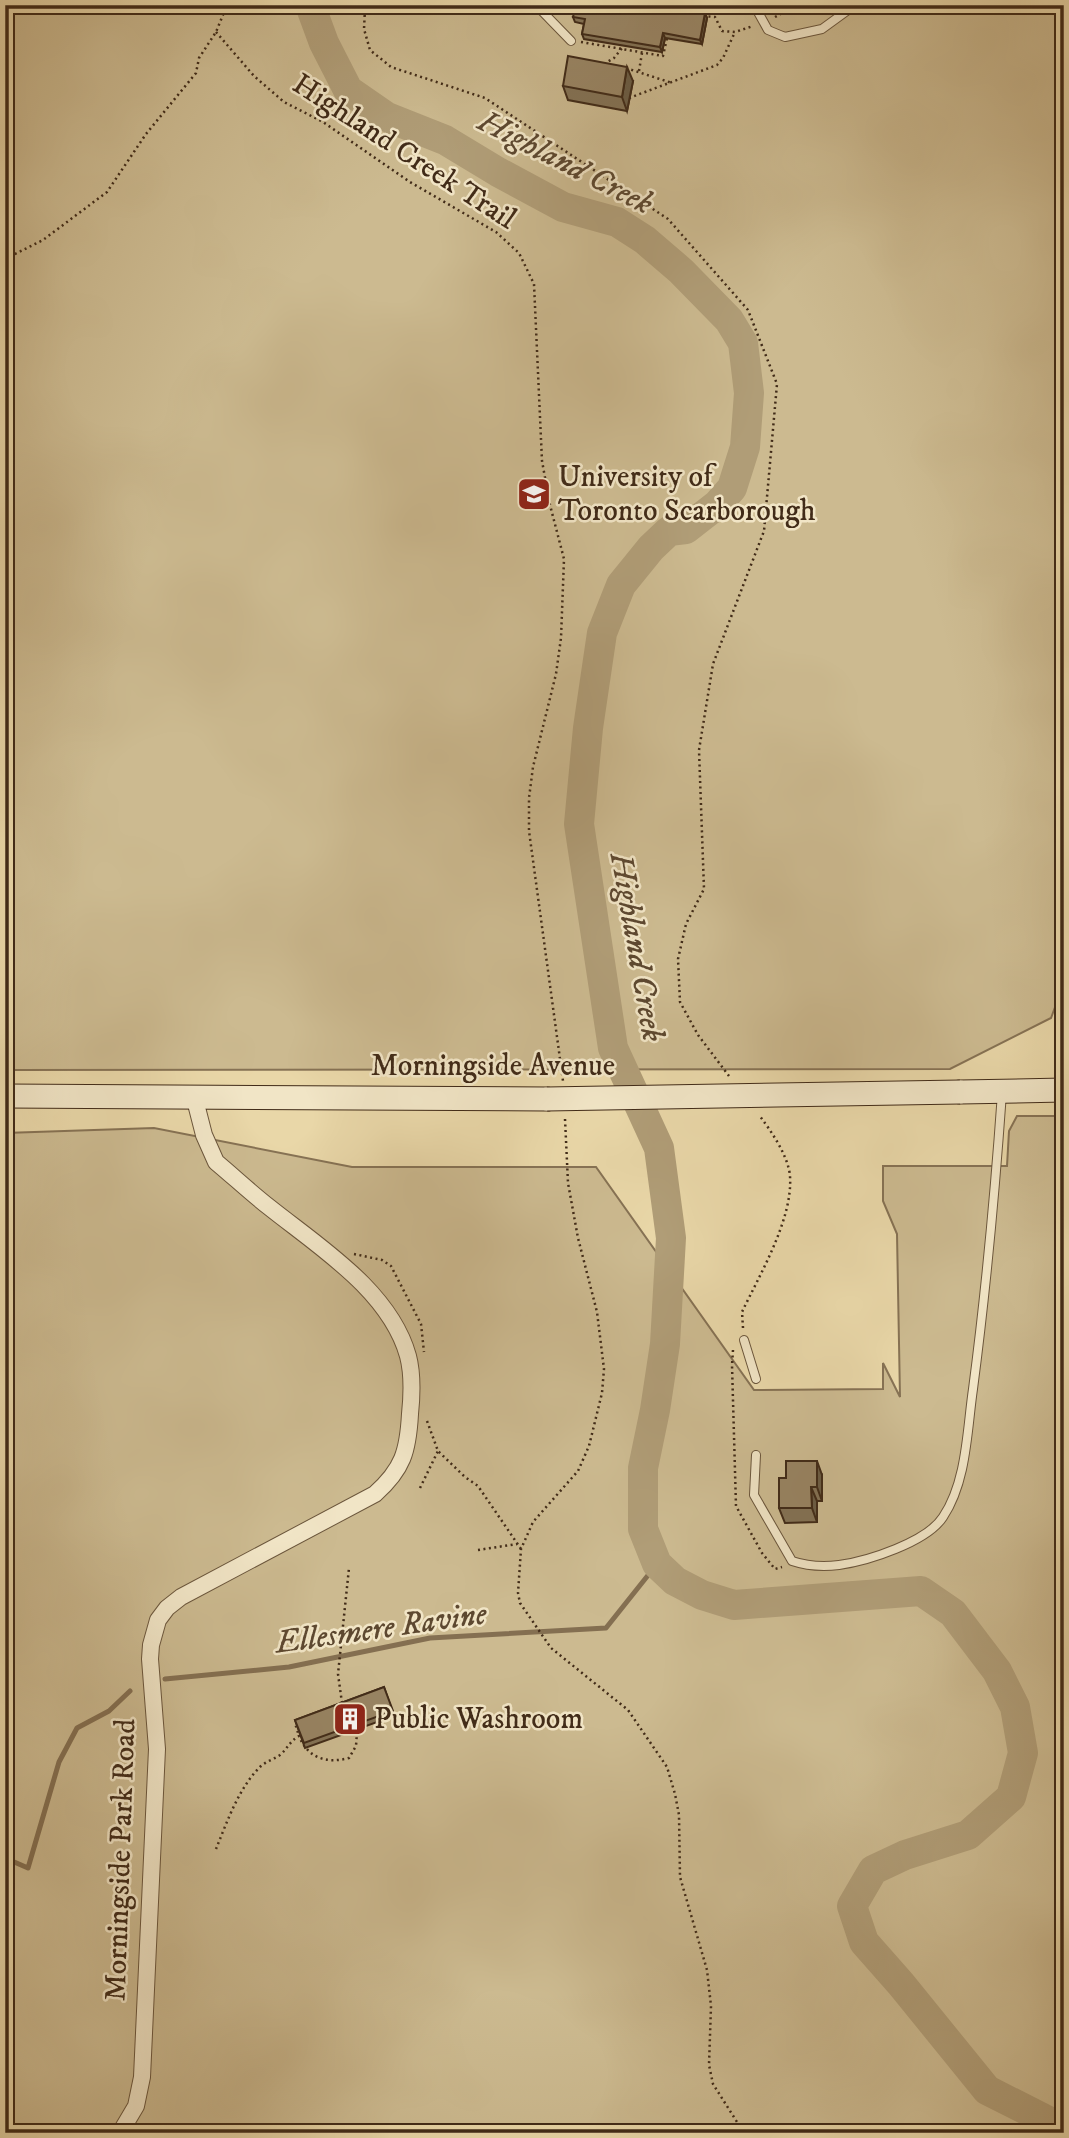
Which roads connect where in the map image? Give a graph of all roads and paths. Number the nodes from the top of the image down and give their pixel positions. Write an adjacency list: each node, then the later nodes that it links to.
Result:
1 (227, 5): 7 (path)
2 (368, 5): 22 (path)
3 (536, 5): 11 (lane)
4 (759, 5): 5 (lane)
5 (855, 5)
6 (701, 17): 8 (path)
7 (216, 32): 21 (path); 25 (path, Highland Creek Trail)
8 (729, 32)
9 (735, 32): 19 (path)
10 (667, 38): 13 (path)
11 (572, 41): 12 (path)
12 (622, 47): 13 (path); 14 (path)
13 (642, 52): 17 (path)
14 (601, 65): 15 (path); 18 (path)
15 (611, 66)
16 (621, 68): 17 (path)
17 (639, 71): 19 (path)
18 (601, 72)
19 (672, 83): 20 (path)
20 (629, 98)
21 (5, 259)
22 (729, 1076)
23 (1064, 1090): 24 (main road, Morningside Avenue)
24 (1002, 1092): 25 (main road, Morningside Avenue, bridge); 33 (lane)
25 (555, 1095): 27 (main road, Morningside Avenue)
26 (5, 1096): 27 (main road, Morningside Avenue)
27 (194, 1096): 43 (street, Morningside Park Road)
28 (752, 1106): 30 (path)
29 (565, 1117): 44 (path)
30 (744, 1340): 31 (lane)
31 (756, 1379)
32 (438, 1451): 34 (path)
33 (756, 1455)
34 (420, 1488)
35 (517, 1544): 36 (path)
36 (478, 1550)
37 (349, 1568): 38 (path)
38 (334, 1707)
39 (306, 1717): 41 (path)
40 (357, 1732): 41 (path)
41 (299, 1736): 42 (path)
42 (216, 1849)
43 (120, 2133)
44 (744, 2133)

